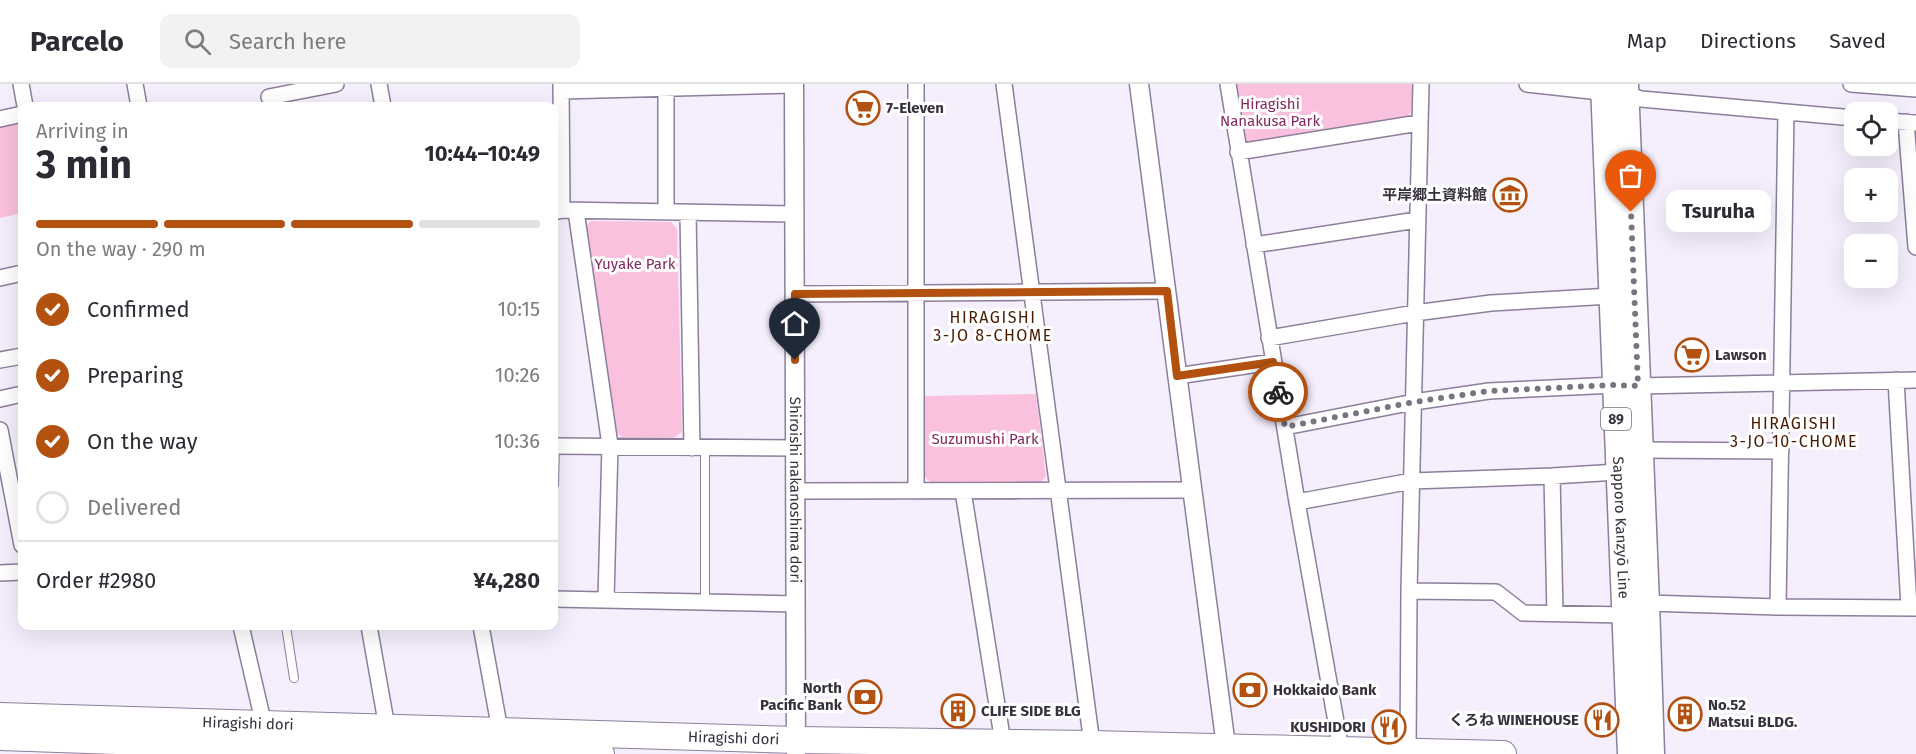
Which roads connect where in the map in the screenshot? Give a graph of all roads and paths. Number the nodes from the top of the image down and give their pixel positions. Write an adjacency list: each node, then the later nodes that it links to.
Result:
1 (21, 84): 19 (street)
2 (135, 84): 20 (street)
3 (336, 84): 18 (street)
4 (379, 84): 21 (street)
5 (915, 84): 40 (street)
6 (1004, 84): 39 (street)
7 (1139, 84): 38 (street)
8 (1228, 84): 28 (street)
9 (1421, 84): 26 (street)
10 (1527, 84): 16 (street)
11 (1851, 84): 13 (street)
12 (794, 85): 15 (street); 32 (street, Shiroishi nakanoshima dori)
13 (1874, 85): 17 (street)
14 (561, 88): 15 (street); 29 (street)
15 (666, 89): 30 (street)
16 (1615, 89): 22 (street); 42 (main road, Sapporo Kanzyō Line / 89); 53 (main road, Sapporo Kanzyō Line / 89)
17 (1916, 89)
18 (268, 96)
19 (24, 102)
20 (138, 102)
21 (382, 102)
22 (1786, 112): 24 (street); 51 (street)
23 (18, 115): 25 (street)
24 (1844, 117)
25 (0, 119)
26 (1419, 123): 28 (street); 33 (street)
27 (1911, 123): 35 (street)
28 (1238, 152): 34 (street)
29 (564, 211): 30 (street); 60 (street)
30 (666, 212): 31 (street)
31 (688, 213): 32 (street); 61 (street)
32 (794, 214): 41 (street, Shiroishi nakanoshima dori)
33 (1417, 220): 34 (street); 43 (street)
34 (1254, 245): 44 (street)
35 (1916, 247)
36 (18, 274): 37 (street)
37 (0, 278)
38 (1167, 291): 39 (street); 48 (street)
39 (1032, 292): 40 (street); 69 (street)
40 (916, 293): 41 (street); 68 (street)
41 (795, 294): 62 (street, Shiroishi nakanoshima dori)
42 (1611, 296): 43 (street); 52 (main road, Sapporo Kanzyō Line / 89)
43 (1415, 313): 44 (street); 56 (street)
44 (1269, 338): 47 (street)
45 (18, 357): 46 (street)
46 (0, 360)
47 (1273, 362): 48 (street); 57 (street)
48 (1177, 376): 70 (street)
49 (1896, 380): 50 (street); 51 (street); 84 (street)
50 (1916, 380)
51 (1782, 384): 53 (street); 64 (street)
52 (1614, 385): 53 (street); 56 (street); 65 (main road, Sapporo Kanzyō Line / 89)
53 (1638, 386): 63 (main road, Sapporo Kanzyō Line / 89)
54 (18, 395): 55 (street)
55 (0, 399)
56 (1414, 402): 57 (street); 67 (street)
57 (1285, 427): 73 (street)
58 (0, 430): 74 (street)
59 (558, 444): 60 (street)
60 (610, 445): 61 (street); 79 (street)
61 (698, 448): 62 (street); 80 (lane)
62 (796, 448): 71 (street, Shiroishi nakanoshima dori)
63 (1641, 450): 64 (street); 81 (main road, Sapporo Kanzyō Line / 89)
64 (1780, 451): 83 (street)
65 (1618, 472): 66 (street); 86 (main road, Sapporo Kanzyō Line / 89)
66 (1552, 476): 67 (street); 85 (street)
67 (1412, 481): 73 (street); 77 (street)
68 (916, 490): 71 (street); 72 (street)
69 (1059, 490): 70 (street); 72 (street); 97 (street)
70 (1191, 490): 104 (street)
71 (796, 491): 82 (street, Shiroishi nakanoshima dori)
72 (963, 491): 100 (street)
73 (1297, 501): 102 (street)
74 (18, 524)
75 (18, 572): 76 (street)
76 (0, 573)
77 (1409, 591): 85 (street); 105 (street)
78 (558, 599): 79 (street)
79 (606, 600): 80 (street)
80 (705, 602): 82 (street)
81 (1647, 603): 83 (street); 110 (main road, Sapporo Kanzyō Line / 89)
82 (796, 604): 99 (street, Shiroishi nakanoshima dori)
83 (1778, 607): 84 (street)
84 (1913, 608)
85 (1555, 614): 86 (street)
86 (1624, 615): 109 (main road, Sapporo Kanzyō Line / 89)
87 (242, 630): 93 (street)
88 (287, 630): 91 (lane)
89 (370, 630): 96 (street)
90 (483, 630): 98 (street)
91 (294, 678)
92 (0, 716): 95 (highway, Hiragishi dori)
93 (263, 735): 95 (highway, Hiragishi dori); 96 (highway, Hiragishi dori); 101 (highway, Hiragishi dori); 103 (highway, Hiragishi dori)
94 (0, 737): 95 (highway, Hiragishi dori)
95 (93, 738): 101 (highway, Hiragishi dori)
96 (388, 738): 98 (highway, Hiragishi dori); 103 (highway, Hiragishi dori)
97 (1092, 744): 100 (highway, Hiragishi dori); 104 (highway, Hiragishi dori)
98 (502, 745): 99 (highway, Hiragishi dori); 106 (highway, Hiragishi dori)
99 (796, 747): 100 (highway, Hiragishi dori)
100 (1004, 748)
101 (216, 749)
102 (1341, 750): 104 (highway, Hiragishi dori); 105 (highway, Hiragishi dori)
103 (344, 751)
104 (1227, 751)
105 (1408, 753): 107 (highway, Hiragishi dori)
106 (601, 754)
107 (1435, 754): 108 (highway, Hiragishi dori)
108 (1503, 754)
109 (1630, 754)
110 (1652, 754)

